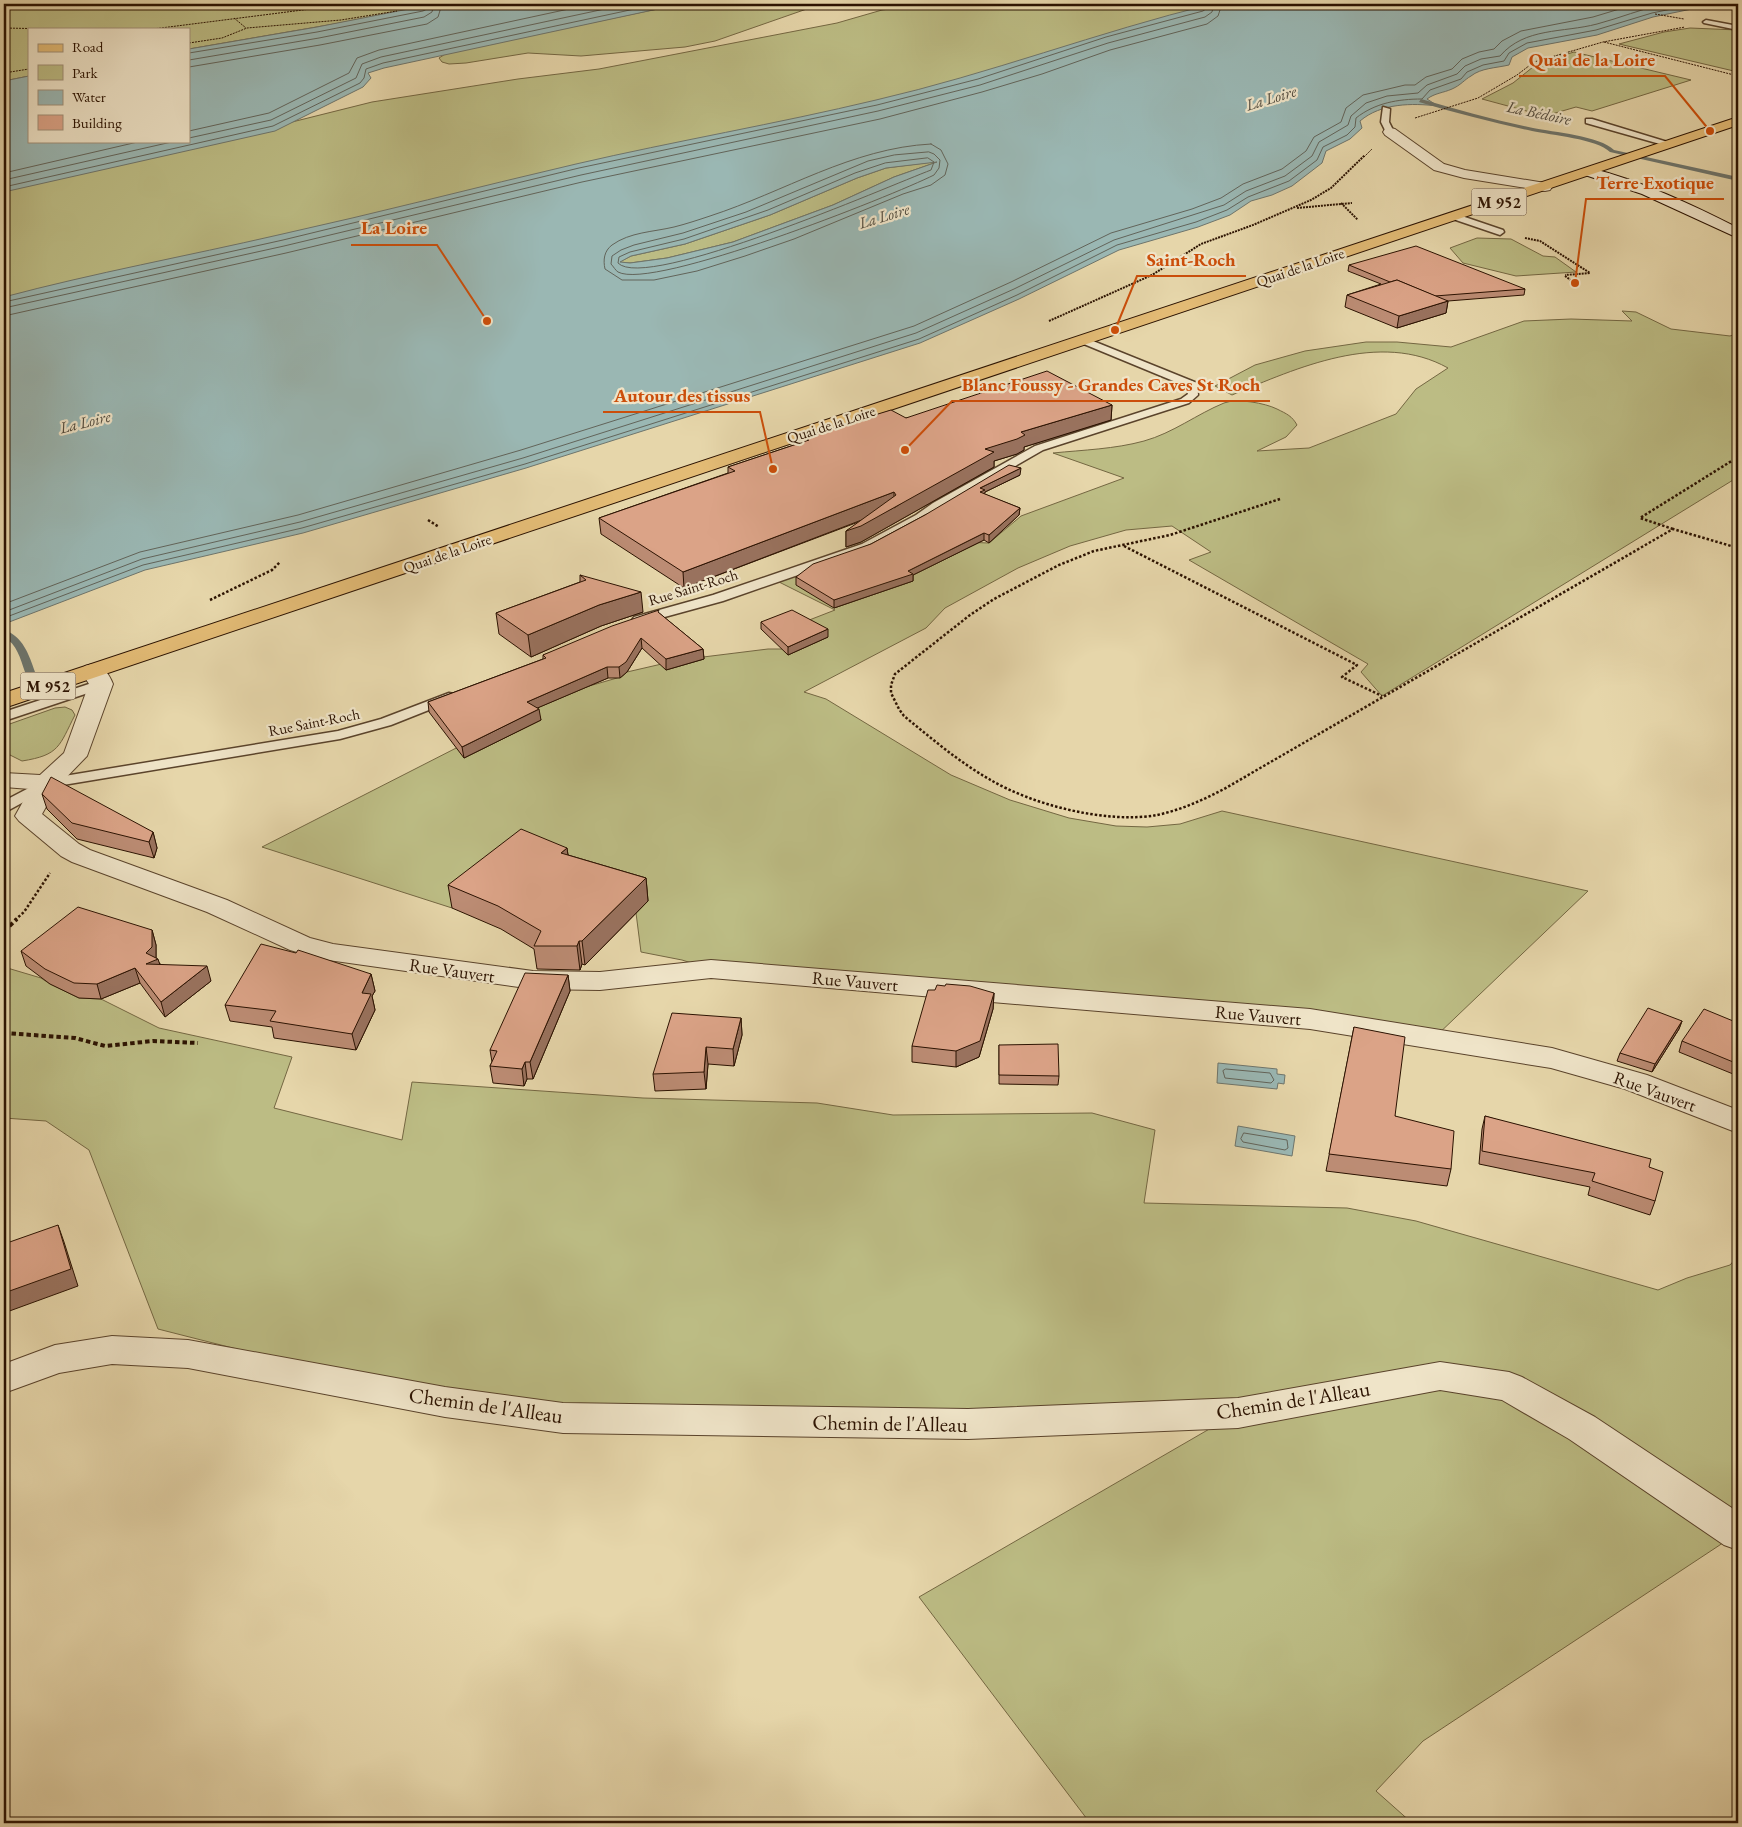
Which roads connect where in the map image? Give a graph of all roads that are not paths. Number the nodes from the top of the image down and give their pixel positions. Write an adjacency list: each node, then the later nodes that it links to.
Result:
1 (1706, 22): 2 (lane)
2 (1738, 28)
3 (1386, 109): 8 (lane)
4 (1589, 121): 7 (lane)
5 (1738, 121): 10 (main road, M 952)
6 (1632, 124): 7 (lane)
7 (1619, 128): 9 (lane)
8 (1390, 132): 11 (street)
9 (1670, 144)
10 (1590, 172): 11 (main road, M 952); 14 (street)
11 (1544, 187): 12 (main road, Quai de la Loire / M 952)
12 (1453, 216): 13 (lane); 15 (main road, Quai de la Loire / M 952)
13 (1500, 232)
14 (1738, 234)
15 (1083, 340): 16 (lane, Rue Saint-Roch); 17 (main road, Quai de la Loire / M 952)
16 (624, 625)
17 (97, 678): 19 (main road, Quai de la Loire / M 952); 20 (lane); 22 (street)
18 (457, 694): 22 (lane, Rue Saint-Roch)
19 (4, 701)
20 (4, 717)
21 (4, 780): 22 (street)
22 (46, 783): 23 (lane, Rue Saint-Roch); 24 (street, Rue Vauvert)
23 (4, 807)
24 (1738, 1122)
25 (4, 1379): 26 (street, Chemin de l'Alleau)
26 (1738, 1533)

